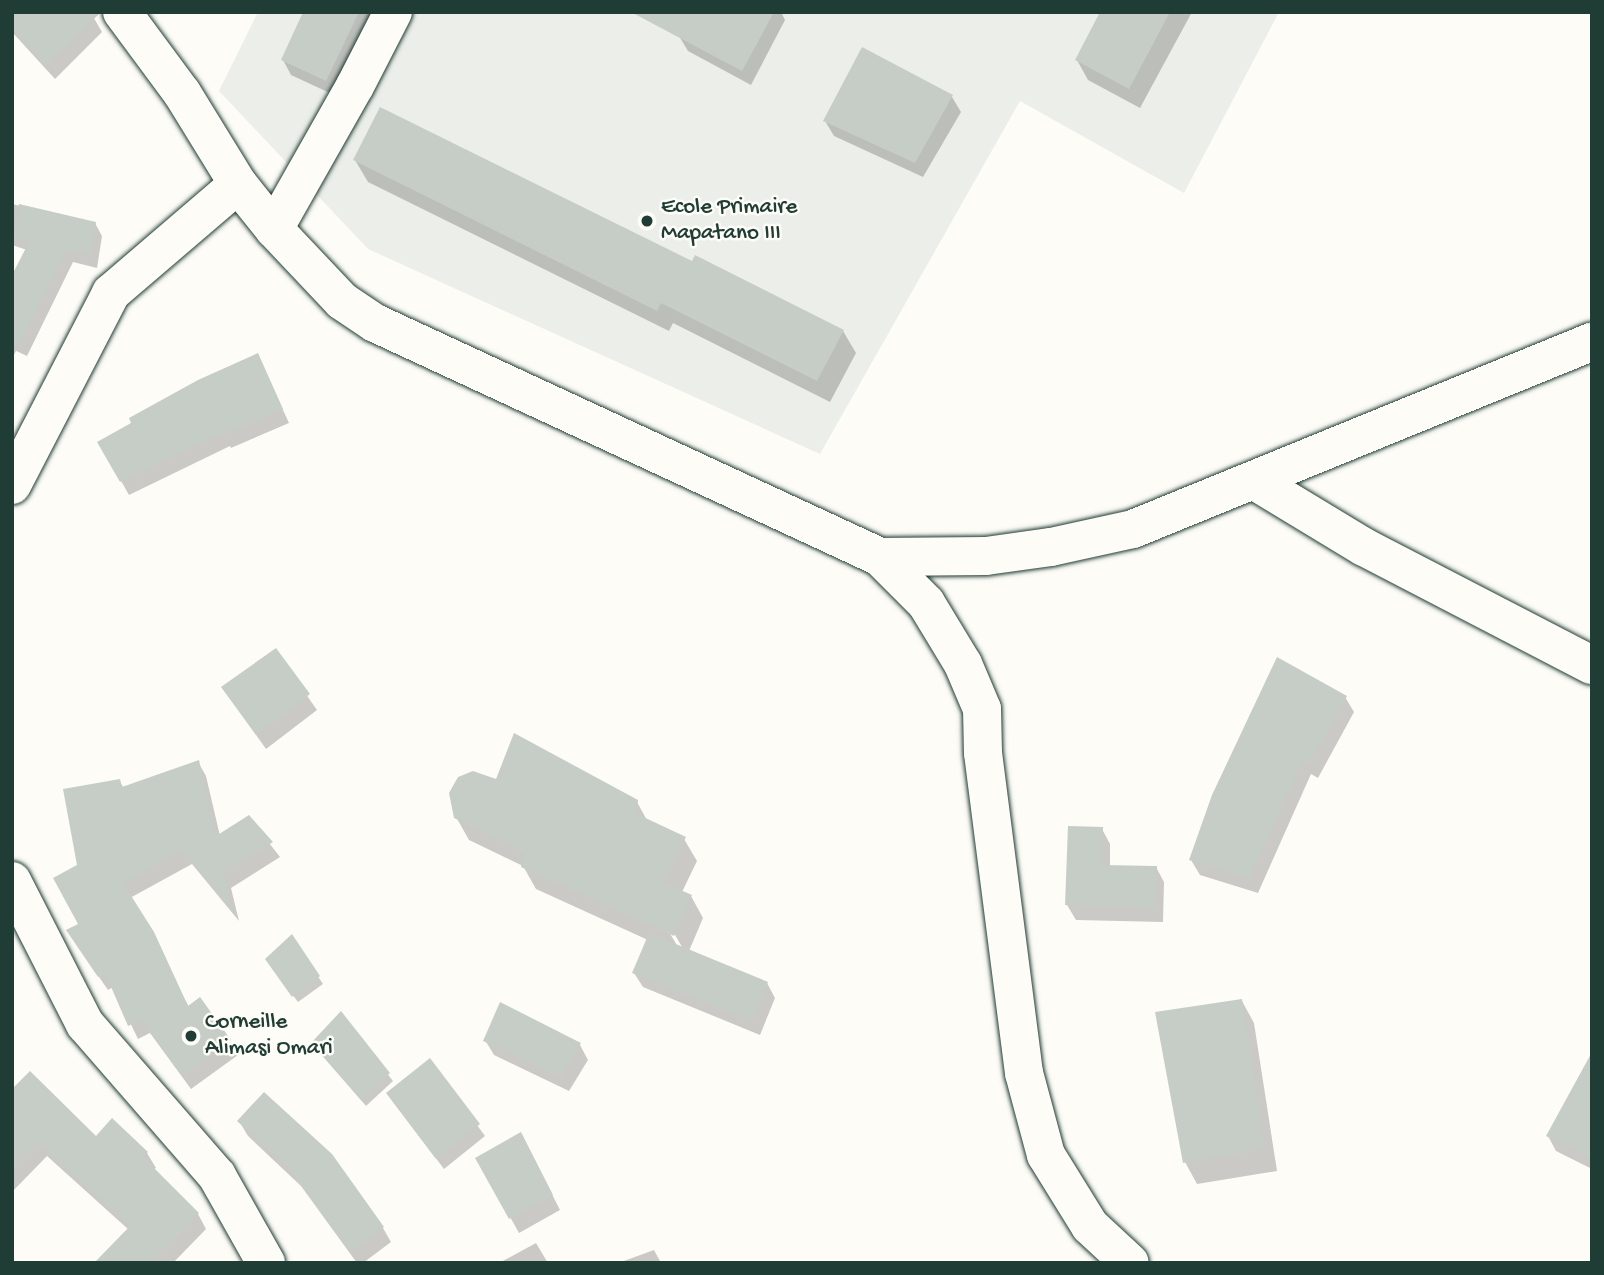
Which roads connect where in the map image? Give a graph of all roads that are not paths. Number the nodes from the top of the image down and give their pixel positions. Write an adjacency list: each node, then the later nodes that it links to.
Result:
1 (122, 12): 3 (street)
2 (393, 12): 4 (street)
3 (238, 184): 4 (street); 7 (street)
4 (274, 229): 8 (street)
5 (1592, 342): 6 (street)
6 (1255, 481): 8 (street); 9 (street)
7 (12, 485)
8 (880, 557): 12 (street)
9 (1592, 665)
10 (12, 881): 11 (street)
11 (266, 1263)
12 (1130, 1263)

